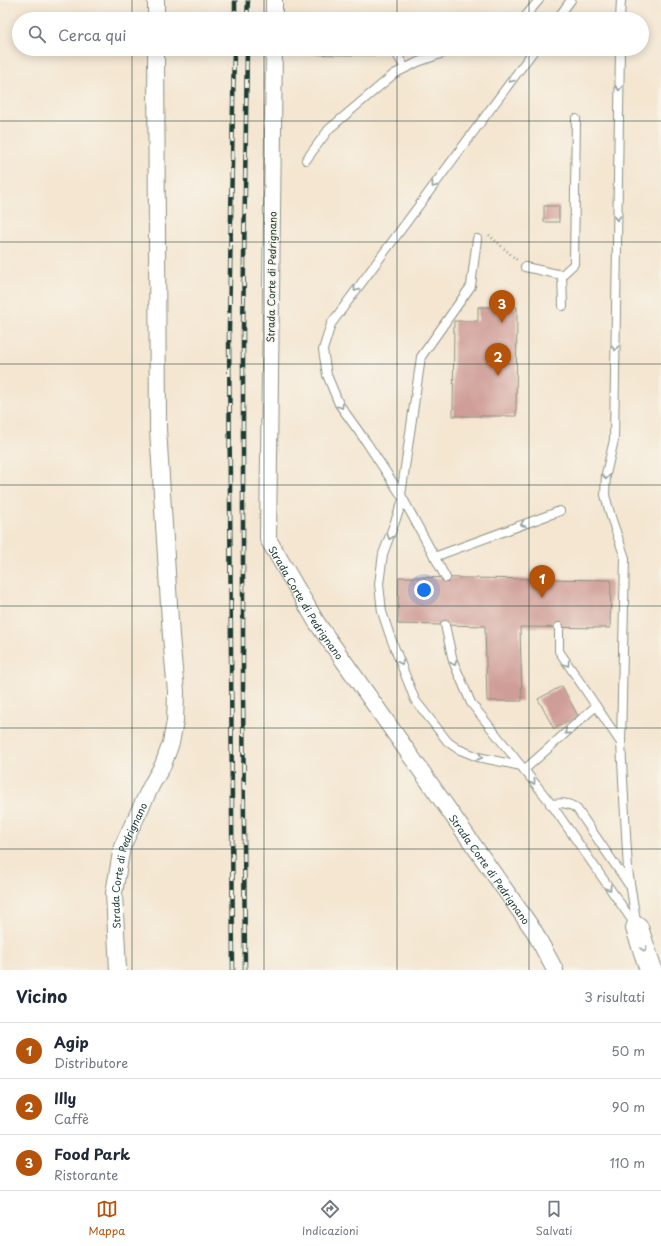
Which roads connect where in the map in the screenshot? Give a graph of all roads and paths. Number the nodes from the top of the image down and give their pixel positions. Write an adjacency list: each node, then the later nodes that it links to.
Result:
1 (156, 0): 6 (street)
2 (274, 0): 7 (street)
3 (539, 0): 8 (lane)
4 (571, 0): 9 (lane)
5 (622, 0): 10 (lane)
6 (156, 12)
7 (274, 12)
8 (529, 12)
9 (562, 12)
10 (621, 12)
11 (156, 56): 37 (street, Strada Corte di Pedrignano)
12 (274, 56): 38 (street, Strada Corte di Pedrignano)
13 (398, 56): 17 (lane)
14 (435, 56): 17 (lane)
15 (529, 56): 25 (lane, one-way to 25)
16 (620, 56): 32 (lane, one-way to 32)
17 (405, 68): 19 (lane)
18 (576, 119): 23 (lane)
19 (306, 160)
20 (484, 231): 22 (path)
21 (477, 239): 25 (lane)
22 (525, 266): 23 (lane)
23 (562, 276): 24 (lane)
24 (563, 306)
25 (402, 498): 27 (lane); 33 (lane, one-way to 33)
26 (560, 511): 27 (lane, one-way to 27)
27 (434, 557): 28 (lane)
28 (446, 578)
29 (445, 625): 33 (lane, one-way to 33)
30 (559, 627): 31 (lane, one-way to 31)
31 (596, 706): 32 (lane); 33 (lane, one-way to 33)
32 (621, 743): 35 (lane)
33 (522, 768): 34 (lane, one-way to 34)
34 (550, 804): 35 (lane); 36 (lane, one-way to 36)
35 (631, 887): 36 (lane)
36 (637, 928): 39 (highway, one-way to 39)
37 (118, 970)
38 (555, 970)
39 (651, 970)

